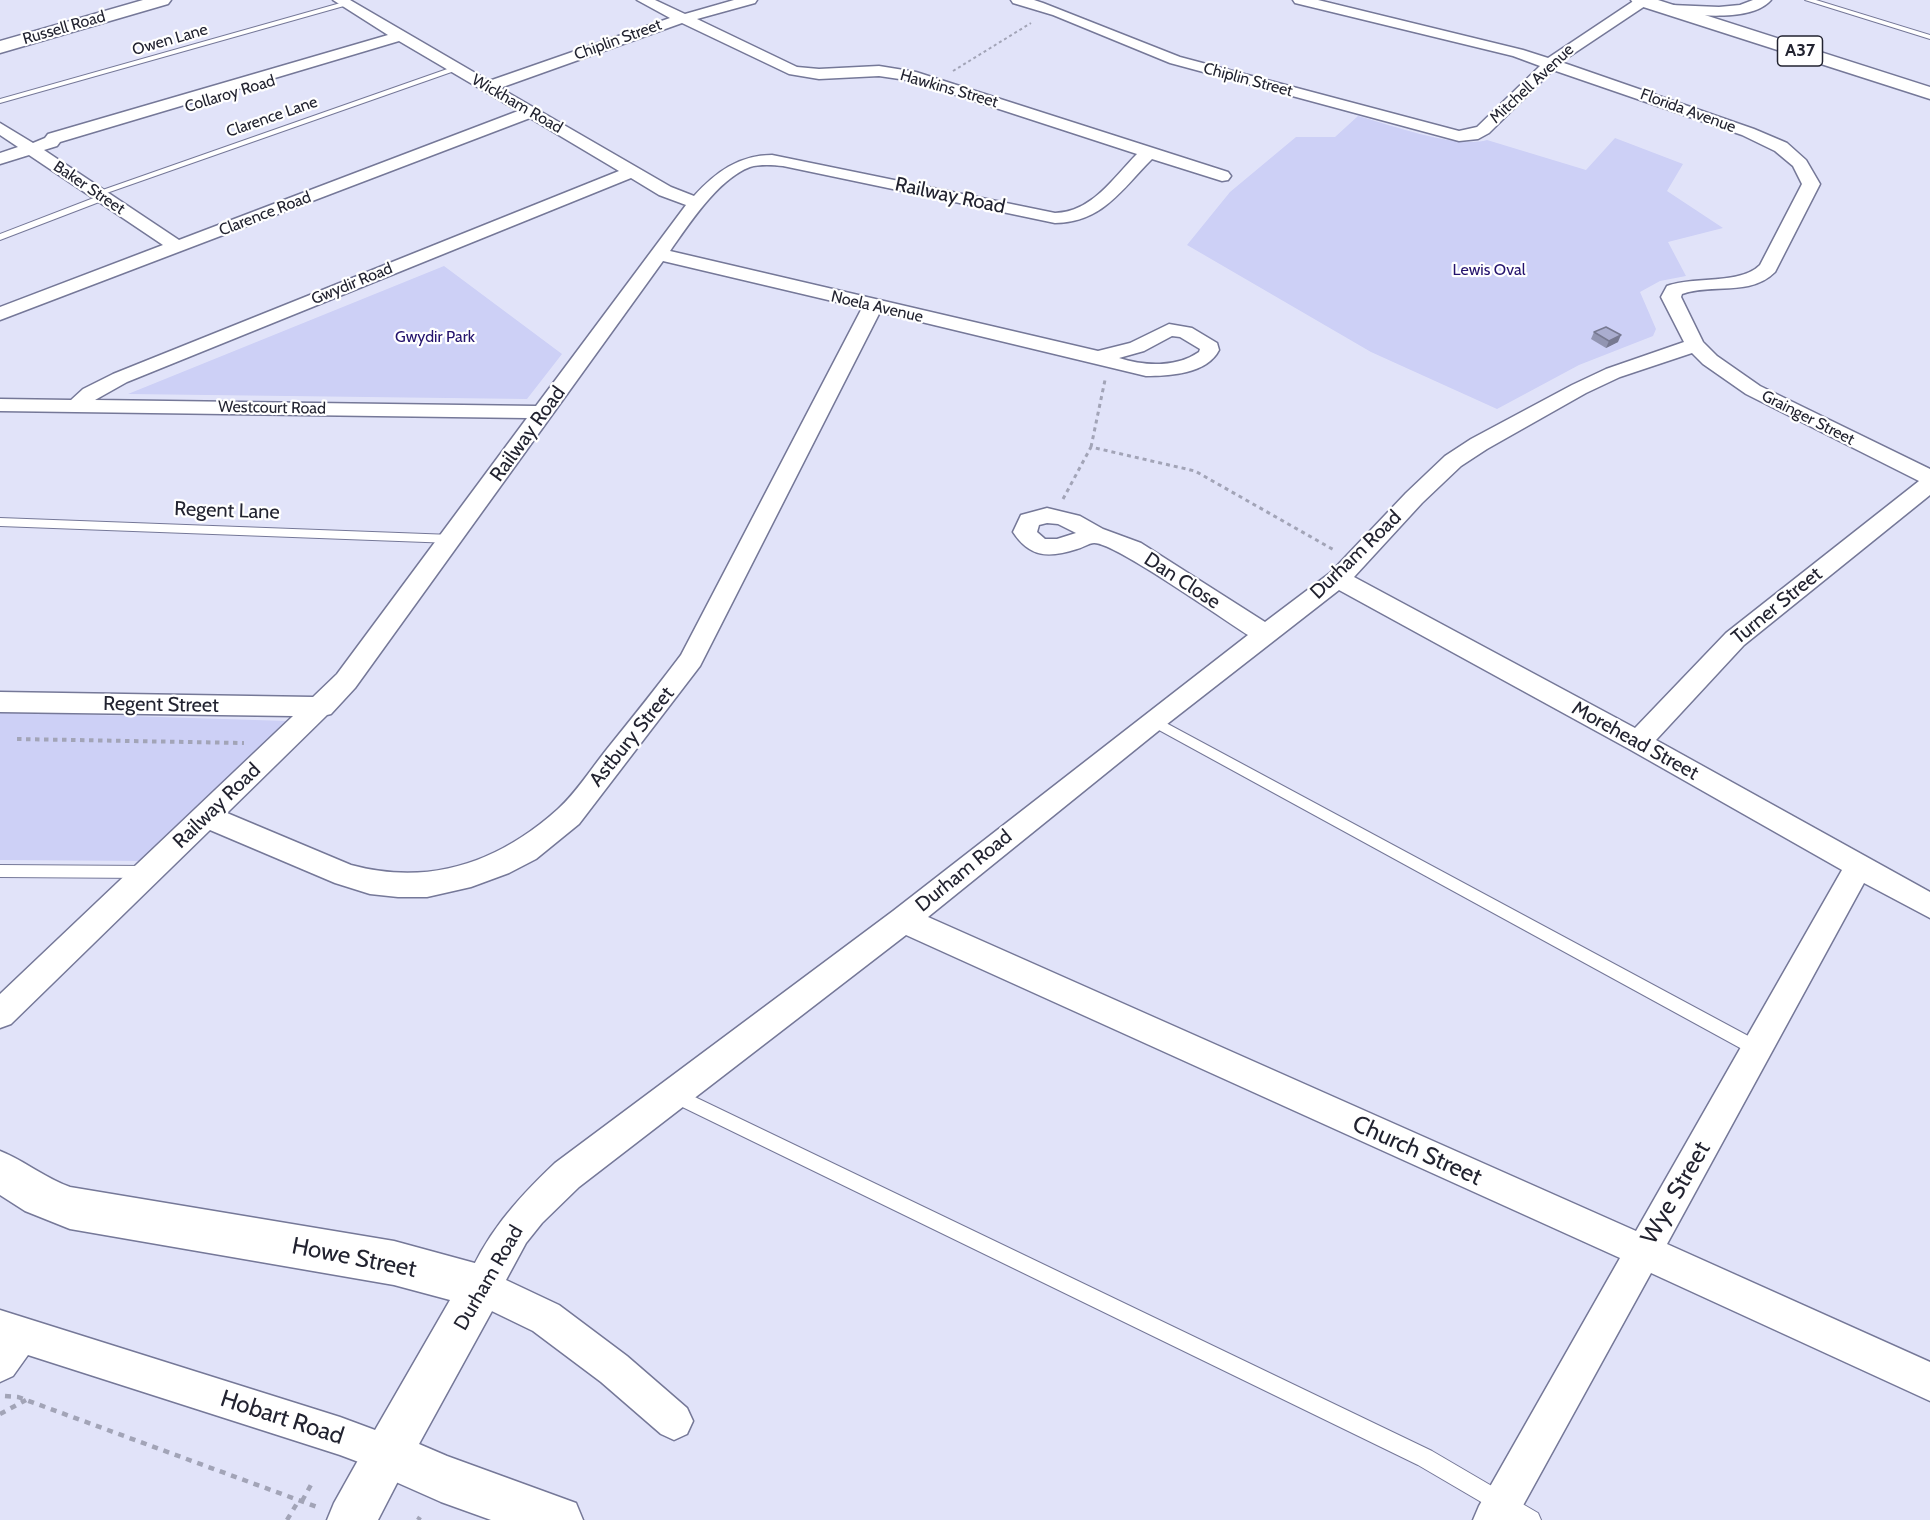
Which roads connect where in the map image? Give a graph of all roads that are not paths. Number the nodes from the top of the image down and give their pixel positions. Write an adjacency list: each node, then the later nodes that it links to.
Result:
1 (162, 0): 15 (main road, Russell Road)
2 (644, 0): 11 (street, Hawkins Street)
3 (750, 0): 11 (street, Chiplin Street)
4 (1018, 0): 23 (street, Chiplin Street)
5 (1300, 0): 16 (street, Florida Avenue)
6 (1641, 0): 10 (main road, A37); 16 (street, Mitchell Avenue)
7 (1809, 0): 13 (lane)
8 (343, 2): 14 (street, Wickham Road); 20 (lane, Owen Lane)
9 (1758, 3): 10 (street); 12 (street)
10 (1671, 9): 12 (main road, A37)
11 (682, 18): 18 (street, Chiplin Street); 25 (street, Hawkins Street)
12 (1726, 27): 19 (main road, A37)
13 (1930, 37)
14 (404, 38): 17 (street, Wickham Road); 24 (street, Collaroy Road)
15 (0, 47)
16 (1551, 63): 23 (street, Mitchell Avenue); 36 (street, Florida Avenue)
17 (456, 69): 18 (street, Wickham Road); 29 (lane, Clarence Lane)
18 (488, 87): 21 (street, Wickham Road)
19 (1930, 93)
20 (0, 101)
21 (531, 112): 27 (street, Wickham Road); 32 (street, Clarence Road)
22 (0, 128): 24 (street, Baker Street)
23 (1483, 130)
24 (30, 149): 26 (street, Collaroy Road); 29 (street, Baker Street)
25 (1150, 151): 28 (street, Hawkins Street); 30 (street, Railway Road)
26 (0, 159)
27 (632, 172): 30 (street, Wickham Road); 39 (street, Gwydir Road)
28 (1222, 176)
29 (101, 195): 31 (lane, Clarence Lane); 32 (street, Baker Street)
30 (697, 203): 33 (street, Railway Road)
31 (0, 237)
32 (178, 247): 35 (street, Clarence Road)
33 (658, 254): 34 (street, Noela Avenue); 40 (street, Railway Road)
34 (873, 306): 37 (street, Noela Avenue); 52 (street, Astbury Street)
35 (0, 314)
36 (1695, 345): 41 (street, Grainger Street); 46 (street, Durham Road)
37 (1102, 365): 37 (street, Noela Avenue)
38 (0, 405): 39 (street, Westcourt Road)
39 (76, 406): 40 (street, Westcourt Road)
40 (544, 412): 45 (street, Railway Road)
41 (1930, 478)
42 (1930, 484): 51 (street, Turner Street)
43 (0, 522): 45 (lane, Regent Lane)
44 (1095, 534): 47 (street, Dan Close)
45 (452, 539): 49 (street, Railway Road)
46 (1338, 579): 47 (street, Durham Road); 51 (street, Morehead Street)
47 (1266, 635): 50 (street, Durham Road)
48 (0, 702): 49 (street, Regent Street)
49 (322, 707): 52 (street, Railway Road)
50 (1152, 721): 57 (street, Durham Road); 59 (lane)
51 (1638, 742): 53 (street, Morehead Street)
52 (206, 816): 55 (street, Railway Road)
53 (1859, 866): 56 (street, Morehead Street); 59 (street, Wye Street)
54 (0, 871): 55 (lane)
55 (149, 872): 58 (street, Railway Road)
56 (1930, 906)
57 (903, 920): 60 (street, Durham Road); 62 (street, Church Street)
58 (0, 1014)
59 (1759, 1050): 62 (street, Wye Street)
60 (674, 1095): 63 (street, Durham Road); 69 (lane)
61 (0, 1171): 63 (main road, Howe Street)
62 (1642, 1252): 65 (street, Church Street); 69 (street, Wye Street)
63 (482, 1287): 66 (street, Howe Street); 67 (main road, Durham Road)
64 (7, 1342): 67 (street, Hobart Road)
65 (1930, 1382)
66 (674, 1421)
67 (388, 1454): 68 (main road, Durham Road); 70 (main road, Hobart Road)
68 (333, 1513)
69 (1509, 1514)
70 (559, 1520)

